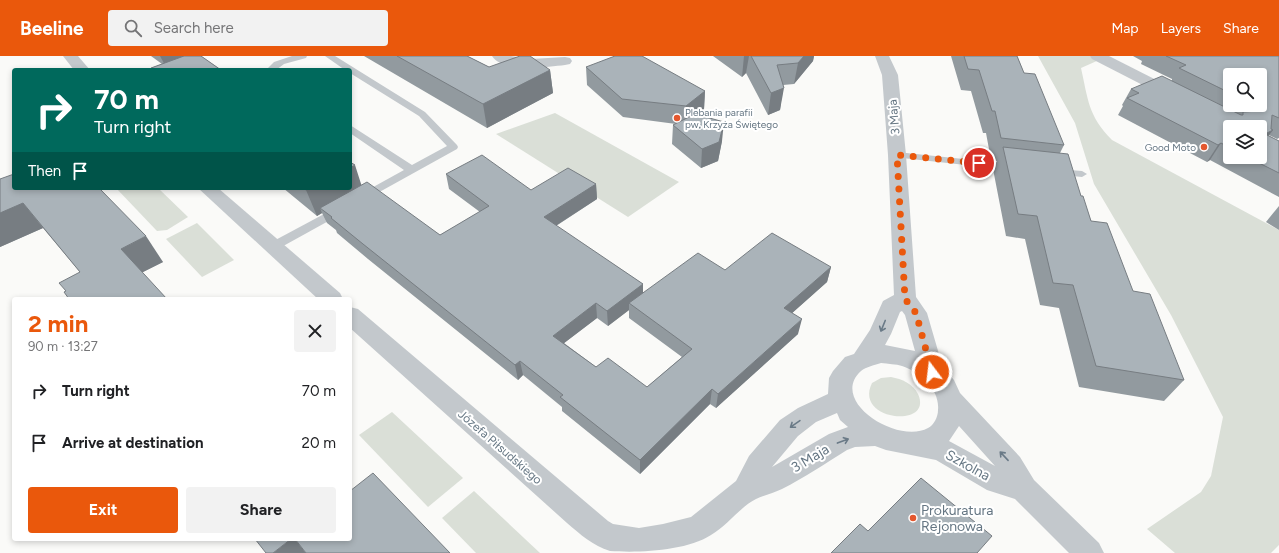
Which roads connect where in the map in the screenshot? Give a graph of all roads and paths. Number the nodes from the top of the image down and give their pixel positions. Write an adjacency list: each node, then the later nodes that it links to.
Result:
1 (70, 56): 8 (street)
2 (303, 56): 9 (lane)
3 (329, 56): 10 (lane)
4 (499, 56): 7 (street)
5 (882, 56): 14 (street, 3 Maja)
6 (1097, 56): 12 (street)
7 (565, 61)
8 (80, 68)
9 (272, 68)
10 (348, 68)
11 (352, 70): 16 (lane)
12 (1189, 102)
13 (352, 129): 16 (lane)
14 (897, 155): 15 (lane); 22 (street, 3 Maja)
15 (1020, 168)
16 (412, 170): 20 (lane)
17 (1044, 170): 18 (lane)
18 (1082, 174)
19 (209, 190): 20 (street)
20 (272, 247): 21 (street)
21 (330, 297)
22 (905, 299): 24 (street, one-way to 24); 25 (street)
23 (352, 317): 32 (street, Józefa Piłsudskiego)
24 (864, 357): 25 (street); 26 (street)
25 (932, 372): 27 (street)
26 (842, 399): 28 (street); 31 (street, 3 Maja, one-way to 31)
27 (951, 400): 29 (street); 30 (street, Szkolna, one-way to 27)
28 (876, 436): 29 (street); 31 (street, 3 Maja, one-way to 28)
29 (911, 443): 30 (street, Szkolna)
30 (1024, 489): 33 (street, Szkolna)
31 (746, 490): 32 (street, 3 Maja)
32 (652, 546)
33 (1089, 553)

